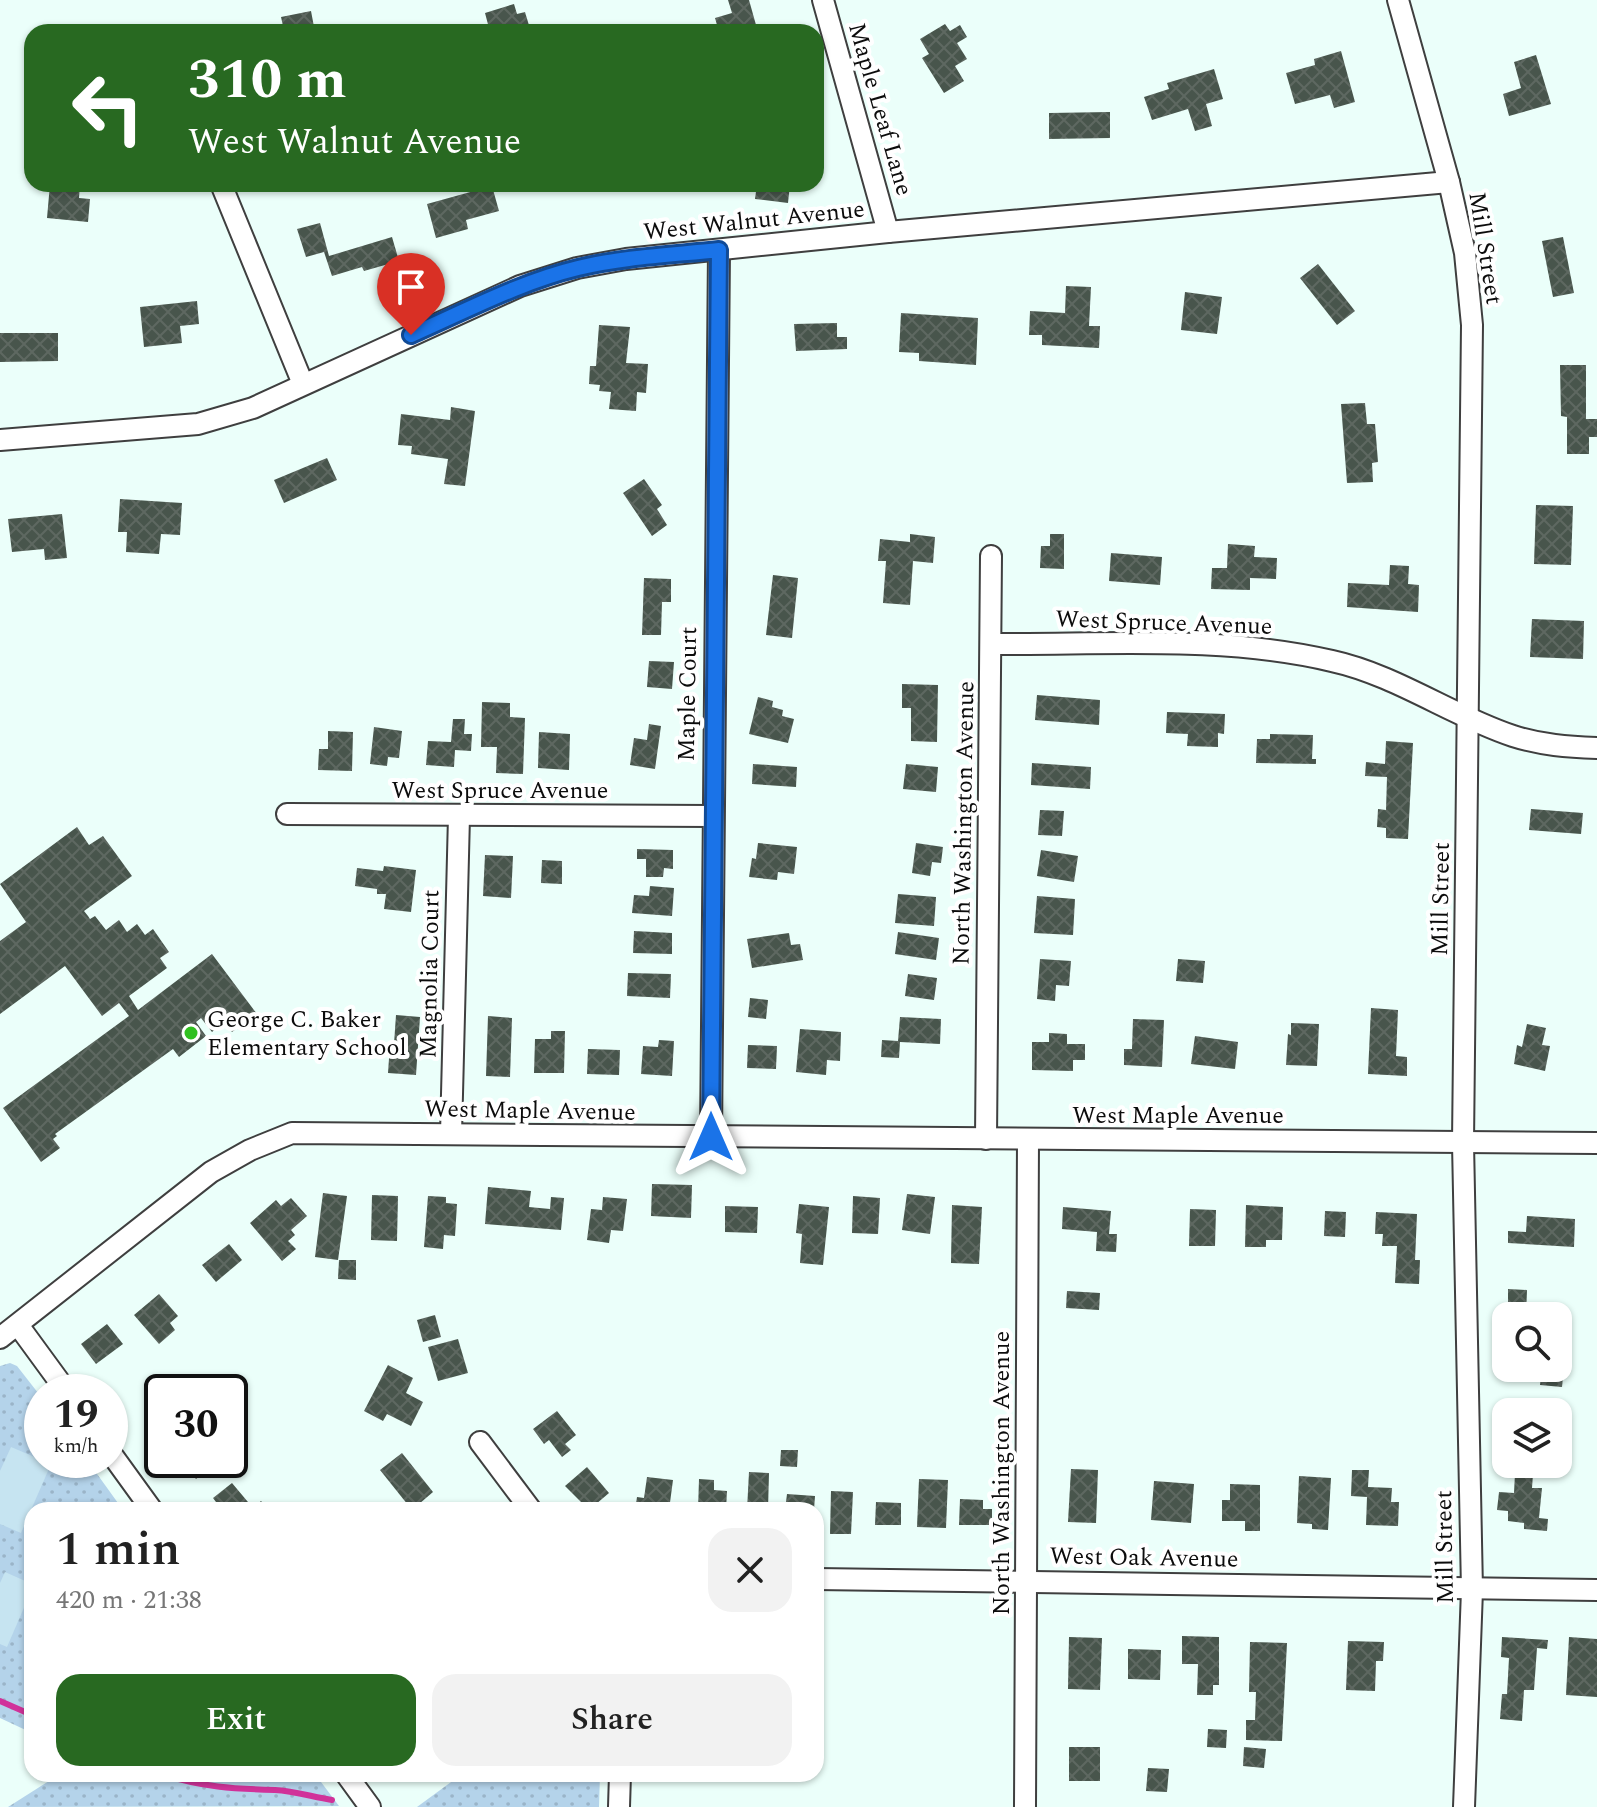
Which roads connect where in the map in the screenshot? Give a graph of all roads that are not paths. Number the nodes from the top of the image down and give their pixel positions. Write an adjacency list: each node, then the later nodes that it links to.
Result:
1 (823, 0): 5 (street, Maple Leaf Lane)
2 (1398, 0): 3 (street, Mill Street)
3 (1449, 182): 5 (street, West Walnut Avenue); 11 (street, Mill Street)
4 (224, 192): 7 (street)
5 (888, 232): 6 (street, West Walnut Avenue)
6 (719, 250): 7 (street, West Walnut Avenue); 15 (street, Maple Court)
7 (303, 384): 8 (street, West Walnut Avenue)
8 (0, 440)
9 (991, 556): 10 (street, North Washington Avenue)
10 (991, 644): 11 (street, West Spruce Avenue); 18 (street, North Washington Avenue)
11 (1468, 716): 12 (street, West Spruce Avenue); 20 (street, Mill Street)
12 (1597, 748)
13 (287, 814): 14 (street, West Spruce Avenue)
14 (459, 816): 15 (street, West Spruce Avenue); 16 (street, Magnolia Court)
15 (712, 816): 17 (street, Maple Court)
16 (451, 1134): 17 (street, West Maple Avenue); 22 (street, West Maple Avenue)
17 (711, 1137): 18 (street, West Maple Avenue)
18 (986, 1139): 19 (street, West Maple Avenue)
19 (1028, 1140): 20 (street, West Maple Avenue); 30 (street, North Washington Avenue)
20 (1463, 1143): 21 (street, West Maple Avenue); 31 (street, Mill Street)
21 (1597, 1143)
22 (18, 1325): 23 (street, West Maple Avenue); 24 (street)
23 (0, 1338)
24 (54, 1374)
25 (480, 1442): 28 (street)
26 (128, 1477): 27 (street)
27 (146, 1502)
28 (525, 1502)
29 (824, 1579): 30 (street, West Oak Avenue)
30 (1027, 1581): 31 (street, West Oak Avenue); 37 (street, North Washington Avenue)
31 (1472, 1590): 32 (street, West Oak Avenue); 38 (street, Mill Street)
32 (1597, 1590)
33 (352, 1782): 35 (street)
34 (620, 1782): 36 (street)
35 (370, 1807)
36 (619, 1807)
37 (1025, 1807)
38 (1464, 1807)

